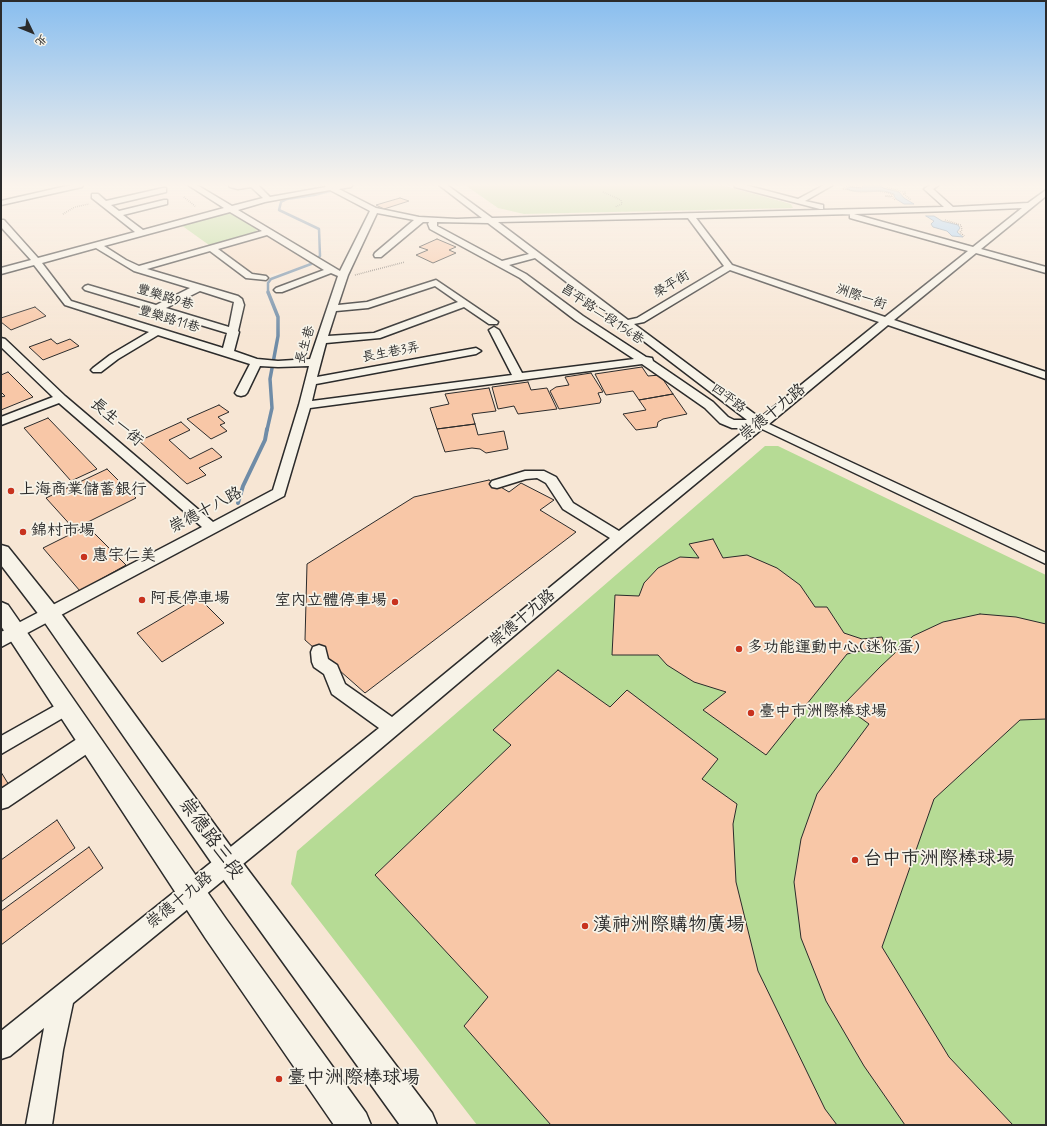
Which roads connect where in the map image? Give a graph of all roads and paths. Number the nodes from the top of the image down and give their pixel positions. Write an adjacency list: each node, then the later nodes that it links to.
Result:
1 (12, 238): 17 (street, 豐樂路11巷)
2 (124, 238): 12 (street)
3 (248, 238): 13 (street)
4 (277, 238): 22 (street)
5 (361, 238): 25 (street, 長生巷)
6 (398, 238): 15 (street)
7 (453, 238): 19 (street, 昌平路二段156巷)
8 (514, 238): 16 (street, 四平路)
9 (707, 238): 20 (street)
10 (930, 238): 14 (street)
11 (990, 238): 14 (street, 崇德十九路)
12 (97, 245): 17 (street); 21 (street)
13 (211, 248): 21 (street); 26 (street)
14 (975, 250): 23 (street); 33 (street, 崇德十九路)
15 (378, 254)
16 (537, 255): 19 (street); 34 (street, 四平路)
17 (37, 262): 24 (street); 35 (street, 豐樂路11巷)
18 (405, 262): 25 (path)
19 (502, 264): 42 (street, 昌平路二段156巷)
20 (729, 267): 33 (street, 洲際一街); 34 (street, 榮平街)
21 (137, 269): 27 (street)
22 (331, 270): 25 (street); 29 (street)
23 (1046, 270)
24 (1, 271)
25 (343, 275): 31 (street, 長生巷)
26 (263, 278)
27 (200, 287): 32 (street); 36 (street)
28 (88, 288): 32 (street, 豐樂路9巷)
29 (278, 290)
30 (465, 303): 31 (street); 37 (street); 47 (street)
31 (332, 308): 37 (street, 長生巷)
32 (157, 309): 36 (street, 豐樂路9巷)
33 (887, 321): 46 (street, 洲際一街); 53 (street, 崇德十九路)
34 (627, 323): 41 (street, 四平路)
35 (157, 331): 40 (street, 豐樂路11巷); 45 (street)
36 (234, 332): 40 (street)
37 (321, 340): 44 (street, 長生巷)
38 (1, 341): 50 (street, 長生一街)
39 (476, 351): 48 (street, 長生巷3弄)
40 (228, 352): 43 (street, 豐樂路11巷)
41 (671, 356): 42 (street); 53 (street, 四平路)
42 (646, 361): 47 (street); 53 (street, 昌平路二段156巷)
43 (256, 362): 44 (street, 豐樂路11巷); 49 (street)
44 (315, 362): 48 (street, 長生巷)
45 (97, 370)
46 (1046, 376)
47 (519, 378): 51 (street)
48 (310, 382): 51 (street, 長生巷)
49 (241, 393)
50 (61, 398): 52 (street); 56 (street, 長生一街)
51 (305, 405): 55 (street, 長生巷)
52 (1, 421)
53 (760, 424): 57 (street, 崇德十九路); 59 (street, 四平路)
54 (497, 484): 57 (street)
55 (279, 493): 56 (street, 崇德十八路)
56 (212, 528): 61 (street, 崇德十八路)
57 (620, 538): 65 (street, 崇德十九路)
58 (1, 552): 61 (main road, 崇德路三段)
59 (1046, 559)
60 (1, 610): 62 (main road)
61 (50, 614): 62 (street, 崇德十八路); 69 (main road, 崇德路三段)
62 (9, 636): 64 (main road)
63 (319, 652): 65 (street)
64 (67, 706): 66 (main road); 67 (street)
65 (392, 727): 69 (street, 崇德十九路)
66 (90, 741): 68 (street); 70 (main road)
67 (1, 746)
68 (1, 800)
69 (227, 863): 70 (street, 崇德十九路); 75 (main road, 崇德路三段)
70 (191, 892): 71 (street, 崇德十九路); 74 (main road)
71 (62, 997): 72 (street, 崇德十九路); 73 (street)
72 (1, 1047)
73 (39, 1125)
74 (354, 1125)
75 (420, 1125)

